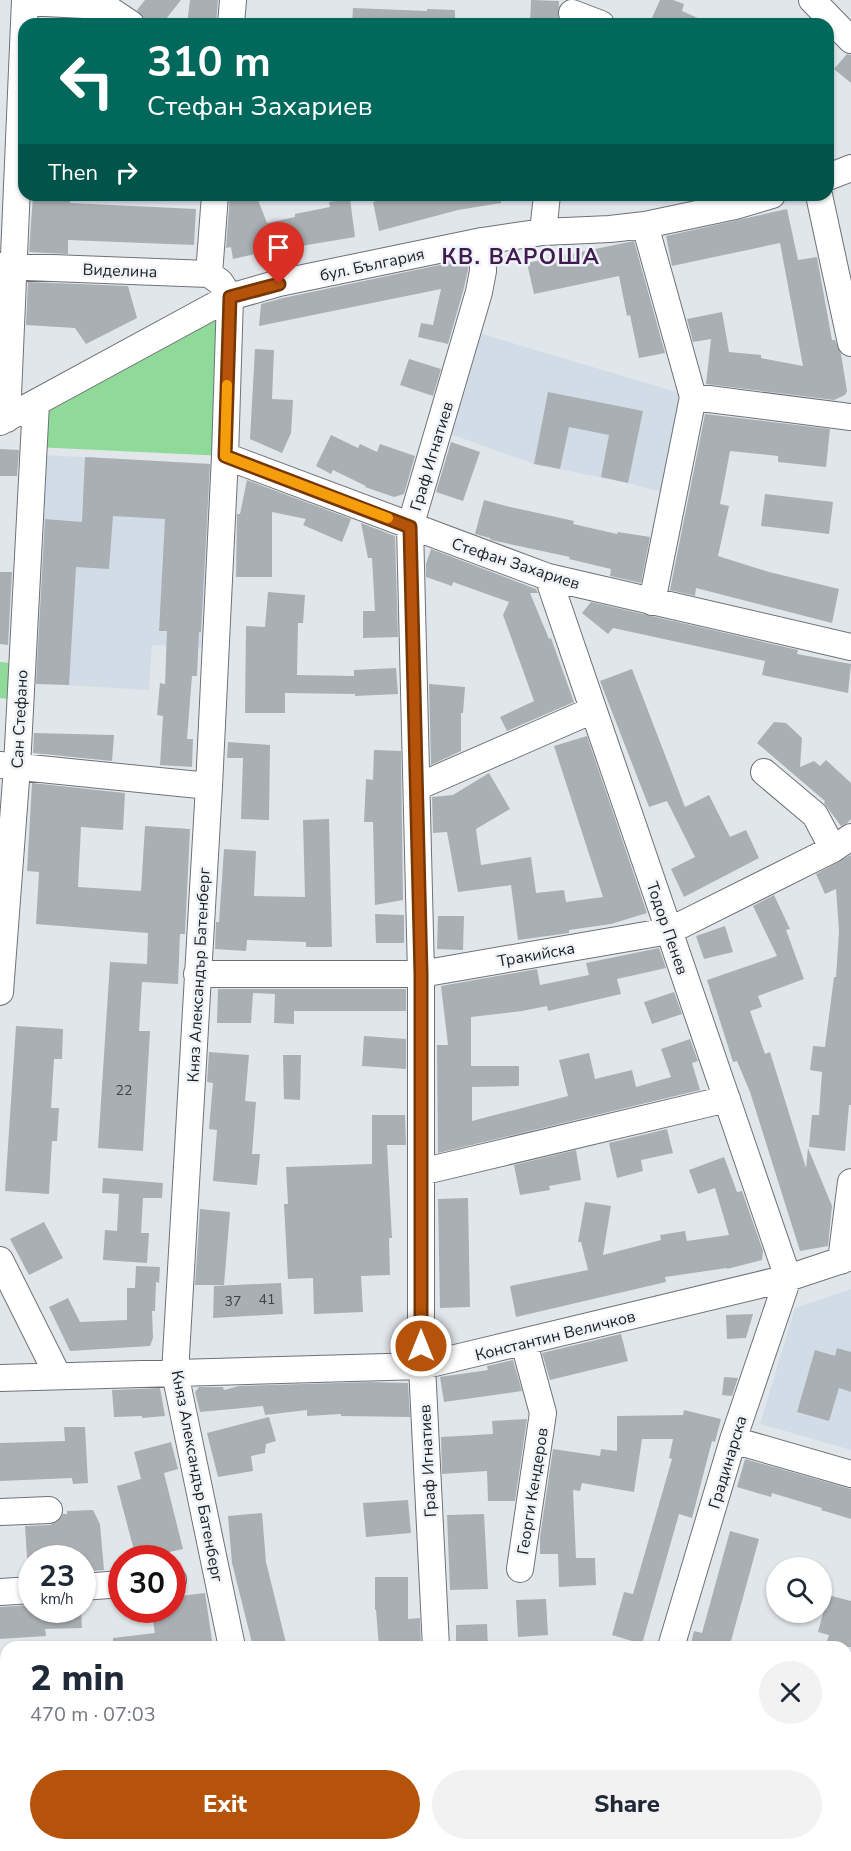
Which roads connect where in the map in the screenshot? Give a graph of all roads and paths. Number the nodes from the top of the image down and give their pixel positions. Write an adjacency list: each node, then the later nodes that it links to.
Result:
1 (233, 0): 7 (street)
2 (812, 0): 9 (street)
3 (25, 1): 5 (street); 6 (street)
4 (572, 12): 8 (street)
5 (24, 18)
6 (122, 18)
7 (232, 18)
8 (586, 18)
9 (830, 18)
10 (834, 23): 11 (street)
11 (851, 40)
12 (18, 99): 23 (street)
13 (851, 168): 14 (street)
14 (834, 175)
15 (215, 201): 22 (street)
16 (546, 201): 20 (street)
17 (752, 201): 19 (street, бул. България)
18 (820, 201): 25 (street)
19 (645, 225): 20 (street, бул. България); 26 (street)
20 (543, 232): 21 (street, бул. България)
21 (483, 241): 24 (street, бул. България); 31 (street, Граф Игнатиев)
22 (210, 261): 23 (street, Виделина); 24 (street)
23 (6, 266): 29 (street)
24 (230, 297): 27 (street, бул. България); 30 (street, Княз Александър Батенберг)
25 (851, 343)
26 (693, 397): 28 (street); 33 (street)
27 (36, 403): 29 (street, бул. България); 36 (street, Сан Стефано)
28 (851, 417)
29 (3, 420)
30 (225, 456): 31 (street, Стефан Захариев); 38 (street, Княз Александър Батенберг)
31 (410, 527): 32 (street, Стефан Захариев); 39 (street, Граф Игнатиев)
32 (548, 578): 33 (street, Стефан Захариев); 35 (street, Тодор Пенев)
33 (652, 602): 34 (street, Стефан Захариев)
34 (851, 643)
35 (593, 710): 39 (street); 41 (street, Тодор Пенев)
36 (8, 766): 38 (street); 44 (street, Сан Стефано)
37 (764, 772): 40 (street)
38 (209, 786): 42 (street, Княз Александър Батенберг)
39 (417, 787): 43 (street, Граф Игнатиев)
40 (842, 843): 41 (street, Тракийска)
41 (669, 931): 43 (street, Тракийска); 45 (street, Тодор Пенев)
42 (198, 974): 43 (street, Тракийска); 53 (street, Княз Александър Батенберг)
43 (421, 974): 46 (street, Граф Игнатиев)
44 (0, 992)
45 (727, 1099): 46 (street); 50 (street, Тодор Пенев)
46 (421, 1172): 52 (street, Граф Игнатиев)
47 (851, 1182): 48 (street)
48 (846, 1259): 50 (street, Константин Величков)
49 (0, 1260): 54 (street)
50 (788, 1278): 51 (street, Константин Величков); 56 (street, Градинарска)
51 (524, 1343): 52 (street, Константин Величков); 60 (street, Георги Кендеров)
52 (422, 1366): 53 (street, Константин Величков); 64 (street, Граф Игнатиев)
53 (175, 1373): 54 (street, Константин Величков); 63 (street, Княз Александър Батенберг)
54 (58, 1376): 55 (street, Константин Величков)
55 (0, 1378)
56 (733, 1440): 57 (street); 65 (street, Градинарска)
57 (851, 1474)
58 (49, 1510): 59 (street)
59 (0, 1512)
60 (520, 1569)
61 (18, 1591): 62 (street)
62 (0, 1592)
63 (230, 1641)
64 (436, 1641)
65 (673, 1641)

